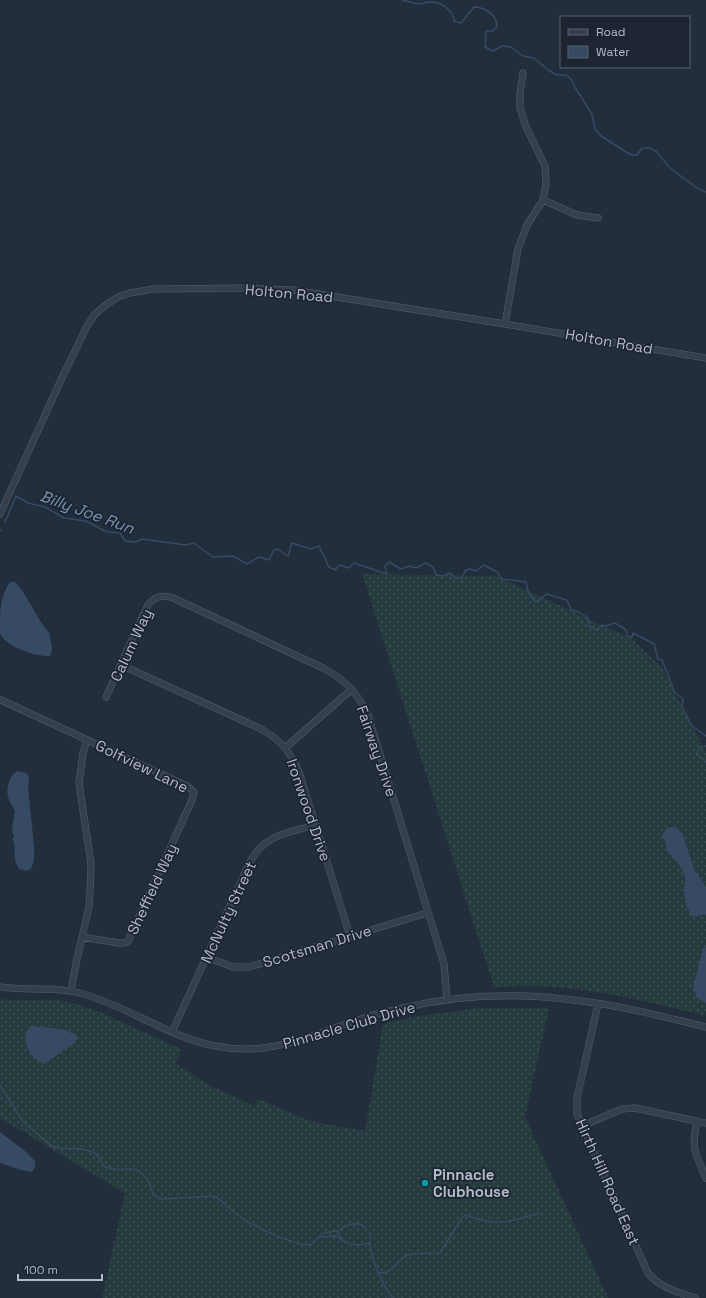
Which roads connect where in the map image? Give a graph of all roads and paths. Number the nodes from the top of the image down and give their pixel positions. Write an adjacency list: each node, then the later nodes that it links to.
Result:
1 (523, 73): 2 (street)
2 (543, 200): 3 (street); 4 (street)
3 (598, 218)
4 (506, 324): 5 (street, Holton Road); 6 (street, Holton Road)
5 (706, 358)
6 (0, 514)
7 (159, 596): 8 (street, Calum Way); 9 (street, Fairway Drive)
8 (121, 665): 10 (street, Calum Way); 13 (street, Ironwood Drive)
9 (352, 689): 13 (street); 16 (street, Fairway Drive)
10 (106, 696)
11 (1, 700): 12 (street, Golfview Lane)
12 (87, 740): 14 (street, Golfview Lane); 18 (street)
13 (285, 748): 15 (street, Ironwood Drive)
14 (194, 794): 18 (street, Sheffield Way)
15 (315, 825): 17 (street, Ironwood Drive); 19 (street, McNulty Street)
16 (427, 913): 17 (street, Scotsman Drive); 22 (street, Fairway Drive)
17 (350, 936): 19 (street, Scotsman Drive)
18 (82, 937): 21 (street)
19 (206, 957): 25 (street, McNulty Street)
20 (0, 988): 21 (street, Pinnacle Club Drive)
21 (72, 991): 25 (street, Pinnacle Club Drive)
22 (447, 1000): 23 (street, Pinnacle Club Drive); 25 (street, Pinnacle Club Drive)
23 (598, 1004): 24 (street, Pinnacle Club Drive); 28 (street, Hirth Hill Road East)
24 (706, 1027)
25 (172, 1032)
26 (697, 1121): 27 (street); 28 (street); 29 (street)
27 (706, 1123)
28 (582, 1126): 30 (street, Hirth Hill Road East)
29 (706, 1178)
30 (681, 1296): 31 (street, Hirth Hill Road East)
31 (695, 1298)

